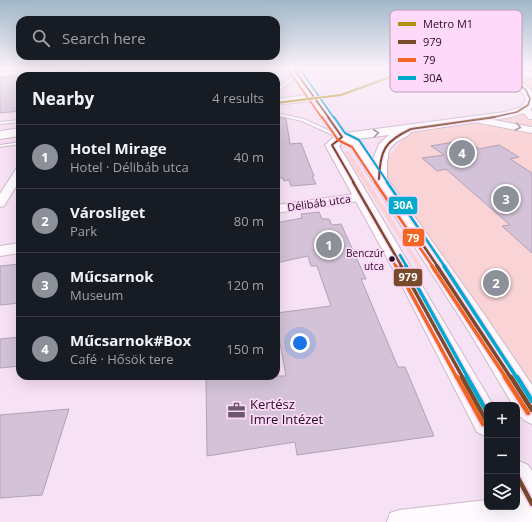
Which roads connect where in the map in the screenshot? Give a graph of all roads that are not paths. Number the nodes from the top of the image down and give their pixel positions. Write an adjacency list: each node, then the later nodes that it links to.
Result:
1 (309, 92): 3 (main road)
2 (528, 92): 5 (main road)
3 (313, 98): 4 (main road); 14 (main road)
4 (280, 102)
5 (528, 113): 7 (main road)
6 (280, 115): 14 (lane)
7 (477, 120): 10 (main road); 11 (street, one-way to 11)
8 (16, 121): 9 (lane)
9 (0, 123)
10 (411, 129): 14 (main road, one-way to 10); 18 (main road)
11 (532, 130)
12 (16, 133): 13 (main road)
13 (0, 135)
14 (342, 138): 18 (main road); 19 (main road)
15 (16, 144): 16 (lane)
16 (0, 146)
17 (16, 177): 20 (street)
18 (379, 179): 24 (main road)
19 (362, 197): 21 (street, Délibáb utca); 25 (main road)
20 (0, 203)
21 (280, 208)
22 (16, 249): 23 (street)
23 (0, 251)
24 (532, 410)
25 (484, 417)
26 (520, 482): 27 (main road)
27 (532, 504)
28 (532, 512): 29 (street)
29 (399, 522)

